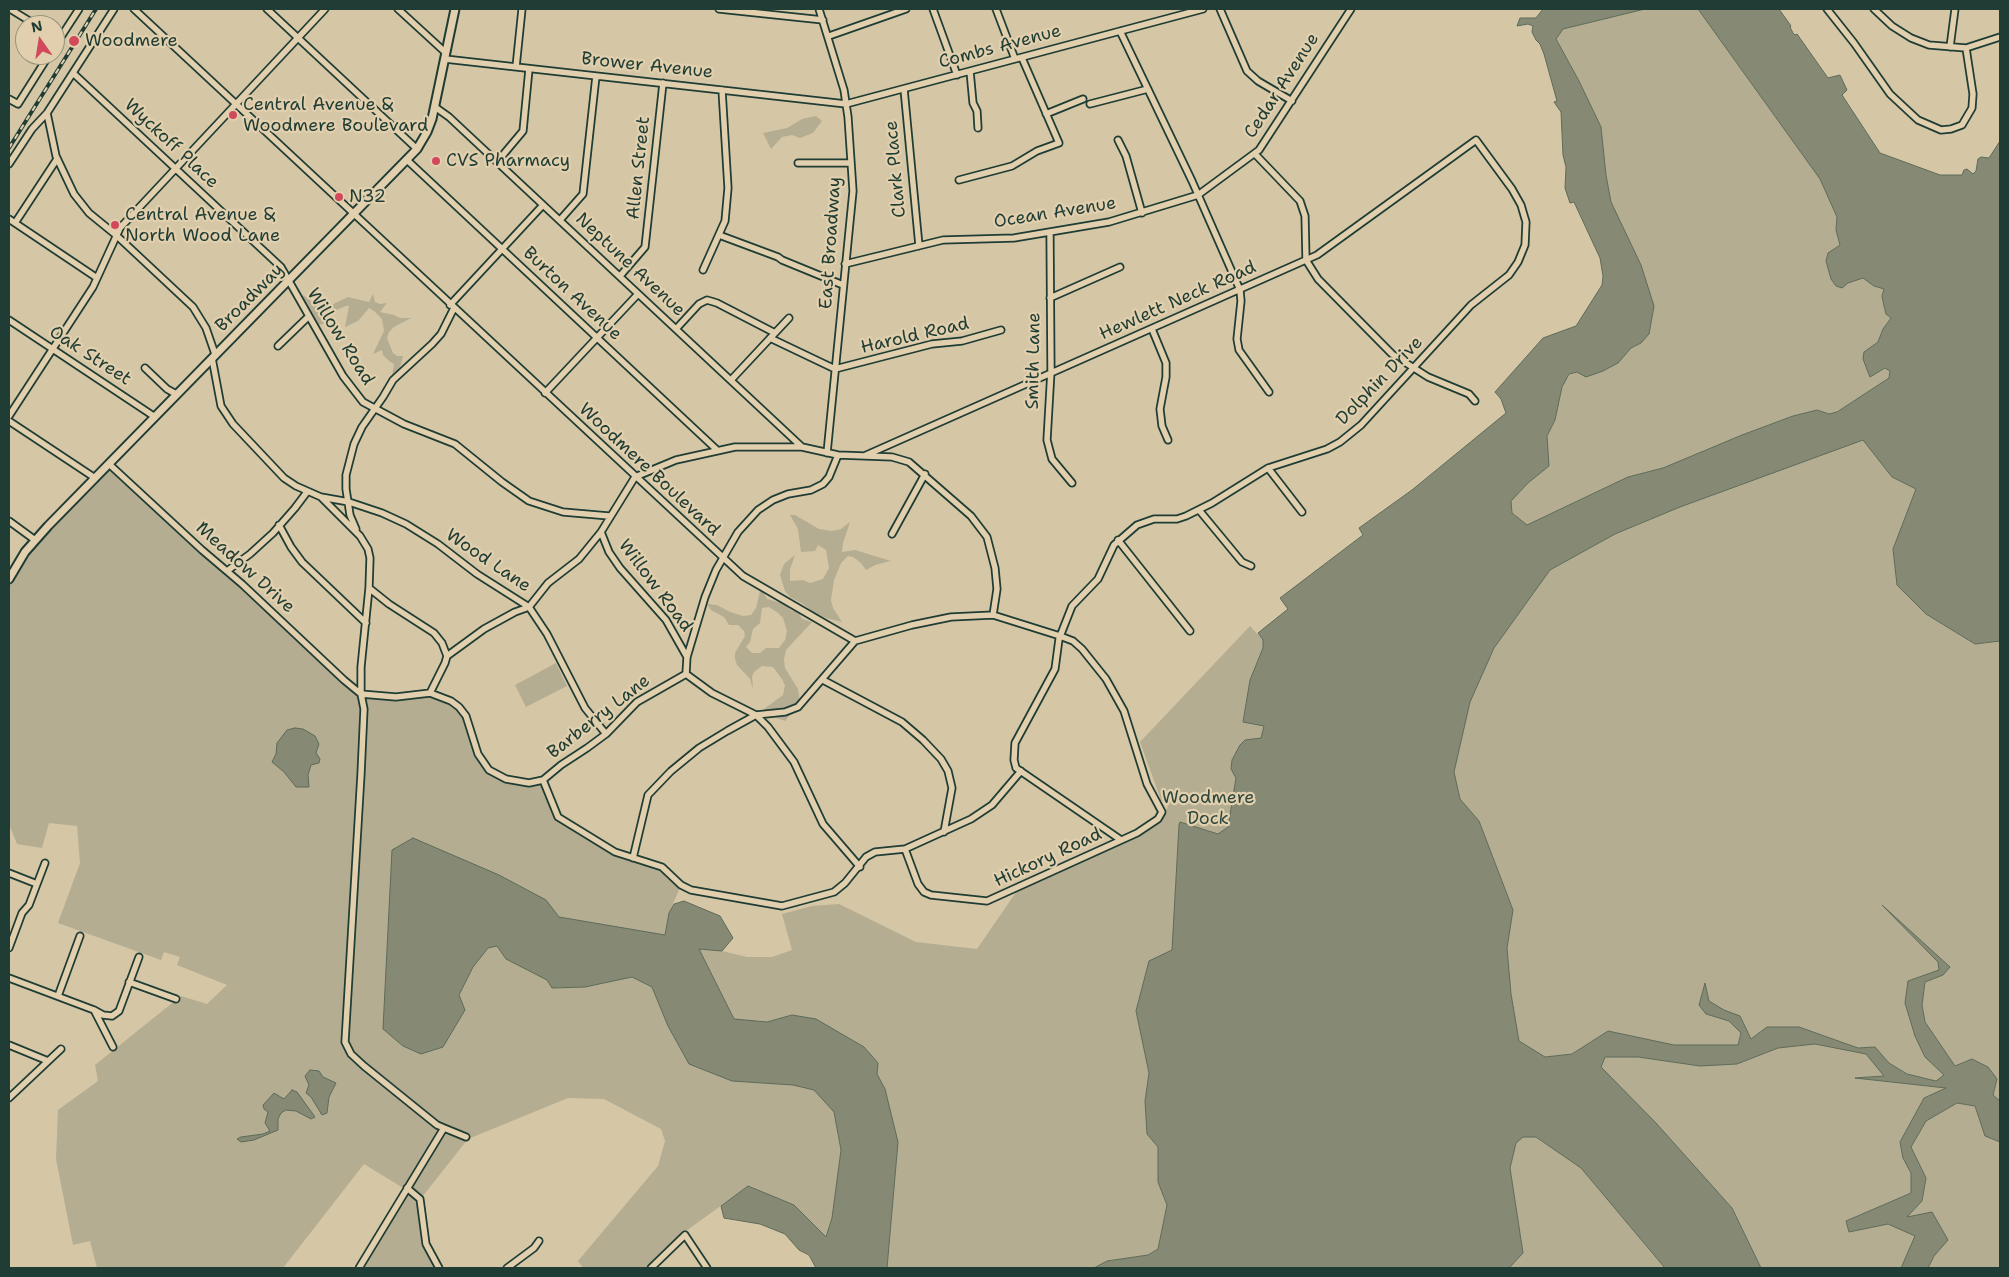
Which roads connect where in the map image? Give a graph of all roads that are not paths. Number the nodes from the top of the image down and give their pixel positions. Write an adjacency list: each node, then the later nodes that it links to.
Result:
1 (79, 9): 21 (street)
2 (114, 9): 35 (street)
3 (134, 9): 45 (street, Woodmere Boulevard)
4 (267, 9): 24 (street)
5 (326, 9): 24 (street)
6 (398, 9): 28 (street)
7 (455, 9): 28 (main road, Broadway)
8 (522, 9): 32 (street)
9 (720, 9): 20 (street)
10 (819, 9): 20 (street, East Broadway)
11 (906, 9): 23 (street)
12 (933, 9): 36 (street)
13 (996, 9): 30 (street)
14 (1203, 9): 22 (street, Combs Avenue)
15 (1220, 9): 44 (street)
16 (1351, 9): 44 (street, Cedar Avenue)
17 (1827, 9): 27 (street)
18 (1874, 9): 26 (street)
19 (1955, 9): 26 (street)
20 (823, 20): 23 (street, East Broadway)
21 (65, 27)
22 (1120, 31): 29 (street, Combs Avenue); 40 (street)
23 (829, 36): 46 (street, East Broadway)
24 (298, 38): 45 (street); 54 (street)
25 (2000, 38): 27 (street)
26 (1950, 47): 27 (street)
27 (1966, 48)
28 (445, 56): 32 (street, Brower Avenue); 48 (main road, Broadway)
29 (1022, 58): 30 (street, Combs Avenue); 50 (street)
30 (1015, 59): 34 (street, Combs Avenue)
31 (43, 65): 42 (street)
32 (516, 67): 33 (street, Brower Avenue)
33 (529, 69): 37 (street, Brower Avenue); 58 (street)
34 (970, 71): 36 (street, Combs Avenue); 51 (street)
35 (73, 72): 49 (street); 62 (street, Wyckoff Place)
36 (957, 75): 39 (street, Combs Avenue)
37 (596, 76): 38 (street, Brower Avenue); 69 (street)
38 (663, 83): 41 (street, Brower Avenue); 80 (street, Allen Street)
39 (904, 89): 46 (street, Combs Avenue); 74 (street, Clark Place)
40 (1148, 89): 47 (street); 64 (street)
41 (722, 90): 46 (street, Brower Avenue); 73 (street)
42 (9, 99)
43 (1083, 99): 50 (street)
44 (1292, 101): 55 (street, Cedar Avenue)
45 (236, 104): 62 (street); 67 (street, Woodmere Boulevard)
46 (846, 104): 60 (street, East Broadway)
47 (1090, 104)
48 (435, 107): 54 (main road, Broadway); 58 (street, Neptune Avenue)
49 (47, 113): 56 (street, Wood Lane); 61 (street)
50 (1046, 114): 63 (street)
51 (978, 128)
52 (1118, 140): 66 (street)
53 (1481, 147): 76 (street, Hewlett Neck Road); 100 (street, Dolphin Drive)
54 (417, 149): 57 (main road, Broadway)
55 (1255, 154): 64 (street, Ocean Avenue); 76 (street)
56 (58, 159): 70 (street); 72 (street, Wood Lane)
57 (407, 160): 67 (main road, Broadway); 75 (street, Burton Avenue)
58 (497, 162): 65 (street, Neptune Avenue)
59 (798, 163): 60 (street)
60 (851, 163): 77 (street, East Broadway)
61 (9, 164)
62 (176, 169): 72 (street); 82 (street, Wyckoff Place)
63 (959, 180)
64 (1198, 195): 66 (street, Ocean Avenue); 84 (street)
65 (543, 205): 69 (street, Neptune Avenue); 75 (street)
66 (1142, 213): 71 (street, Ocean Avenue)
67 (353, 214): 82 (main road, Broadway); 87 (street, Woodmere Boulevard)
68 (9, 219): 70 (street)
69 (560, 220): 80 (street, Neptune Avenue)
70 (15, 223): 81 (street)
71 (1050, 233): 74 (street, Ocean Avenue); 86 (street, Smith Lane)
72 (116, 235): 81 (street); 98 (street, Wood Lane)
73 (719, 235): 79 (street); 83 (street)
74 (919, 246): 77 (street, Ocean Avenue)
75 (502, 249): 87 (street); 95 (street, Burton Avenue)
76 (1306, 260): 84 (street, Hewlett Neck Road); 100 (street)
77 (845, 264): 83 (street, East Broadway)
78 (1120, 268): 86 (street)
79 (703, 270)
80 (620, 276): 85 (street, Neptune Avenue)
81 (97, 278): 97 (street)
82 (288, 280): 88 (street, Willow Road); 98 (main road, Broadway)
83 (843, 285): 101 (street, East Broadway)
84 (1240, 290): 92 (street, Hewlett Neck Road); 104 (street)
85 (638, 294): 91 (street, Neptune Avenue); 95 (street)
86 (1050, 298): 102 (street, Smith Lane)
87 (452, 306): 105 (street, Woodmere Boulevard); 108 (street)
88 (308, 316): 96 (street); 108 (street, Willow Road)
89 (789, 318): 94 (street)
90 (9, 320): 97 (street, Oak Street)
91 (676, 329): 94 (street); 103 (street, Neptune Avenue)
92 (1152, 329): 102 (street, Hewlett Neck Road); 112 (street)
93 (1001, 330): 101 (street, Harold Road)
94 (773, 336): 101 (street); 103 (street)
95 (597, 337): 105 (street); 114 (street, Burton Avenue)
96 (278, 346)
97 (53, 349): 109 (street); 110 (street, Oak Street)
98 (214, 356): 106 (main road, Broadway); 124 (street, Wood Lane)
99 (146, 368): 106 (street)
100 (1414, 369): 107 (street); 119 (street, Dolphin Drive)
101 (835, 370): 115 (street, East Broadway)
102 (1050, 374): 117 (street, Hewlett Neck Road); 123 (street, Smith Lane)
103 (731, 380): 113 (street, Neptune Avenue)
104 (1269, 392)
105 (545, 393): 121 (street, Woodmere Boulevard)
106 (176, 394): 110 (main road, Broadway)
107 (1475, 401)
108 (375, 408): 126 (street); 129 (street, Willow Road)
109 (9, 416)
110 (155, 417): 118 (main road, Broadway)
111 (9, 420): 122 (street)
112 (1168, 440)
113 (802, 447): 114 (street); 115 (street)
114 (717, 450): 121 (street)
115 (827, 453): 116 (street)
116 (838, 455): 117 (street); 137 (street)
117 (864, 456): 120 (street)
118 (109, 464): 122 (main road, Broadway); 139 (street, Meadow Drive)
119 (1268, 468): 127 (street, Dolphin Drive); 128 (street)
120 (925, 474): 133 (street); 143 (street)
121 (635, 477): 129 (street); 137 (street, Woodmere Boulevard)
122 (95, 478): 135 (main road, Broadway)
123 (1072, 483)
124 (307, 492): 125 (street, Wood Lane); 131 (street)
125 (321, 496): 126 (street, Wood Lane); 134 (street)
126 (347, 502): 134 (street); 142 (street, Wood Lane)
127 (1199, 510): 136 (street, Dolphin Drive); 138 (street)
128 (1302, 512)
129 (609, 516): 132 (street)
130 (9, 521): 135 (street)
131 (279, 525): 139 (street); 144 (street)
132 (601, 532): 142 (street); 149 (street, Willow Road)
133 (892, 534)
134 (360, 536): 141 (street)
135 (36, 540): 140 (main road, Broadway)
136 (1118, 540): 145 (street); 146 (street, Dolphin Drive)
137 (722, 559): 147 (street, Woodmere Boulevard); 149 (street)
138 (1251, 566)
139 (227, 571): 153 (street, Meadow Drive)
140 (9, 579)
141 (369, 588): 144 (street); 148 (street)
142 (529, 607): 148 (street); 155 (street, Wood Lane)
143 (993, 615): 146 (street); 147 (street)
144 (366, 623): 153 (street)
145 (1190, 631)
146 (1060, 636): 156 (street, Dolphin Drive); 159 (street, Hickory Road)
147 (855, 641): 151 (street)
148 (447, 656): 152 (street)
149 (687, 657): 150 (street)
150 (686, 674): 154 (street); 155 (street, Barberry Lane)
151 (823, 680): 154 (street); 158 (street)
152 (430, 693): 153 (street); 157 (street)
153 (361, 694): 179 (street)
154 (756, 715): 161 (street); 163 (street)
155 (606, 734): 157 (street, Barberry Lane)
156 (1021, 771): 158 (street); 159 (street)
157 (543, 780): 161 (street)
158 (944, 832): 160 (street)
159 (1121, 840): 160 (street, Hickory Road)
160 (905, 849): 163 (street)
161 (633, 858): 163 (street)
162 (45, 863): 165 (street)
163 (860, 867)
164 (9, 873): 165 (street)
165 (37, 884): 167 (street)
166 (80, 936): 171 (street)
167 (9, 948)
168 (139, 957): 170 (street)
169 (9, 978): 171 (street)
170 (130, 982): 172 (street); 173 (street)
171 (58, 996): 173 (street)
172 (176, 999)
173 (94, 1010): 175 (street)
174 (9, 1045): 177 (street)
175 (114, 1047)
176 (61, 1049): 177 (street)
177 (48, 1061): 178 (street)
178 (9, 1098)
179 (444, 1128): 180 (street); 181 (street)
180 (466, 1137)
181 (407, 1188): 183 (street); 184 (street)
182 (539, 1241): 185 (street)
183 (359, 1268)
184 (439, 1268)
185 (507, 1268)
186 (652, 1268): 187 (street)
187 (707, 1268)

